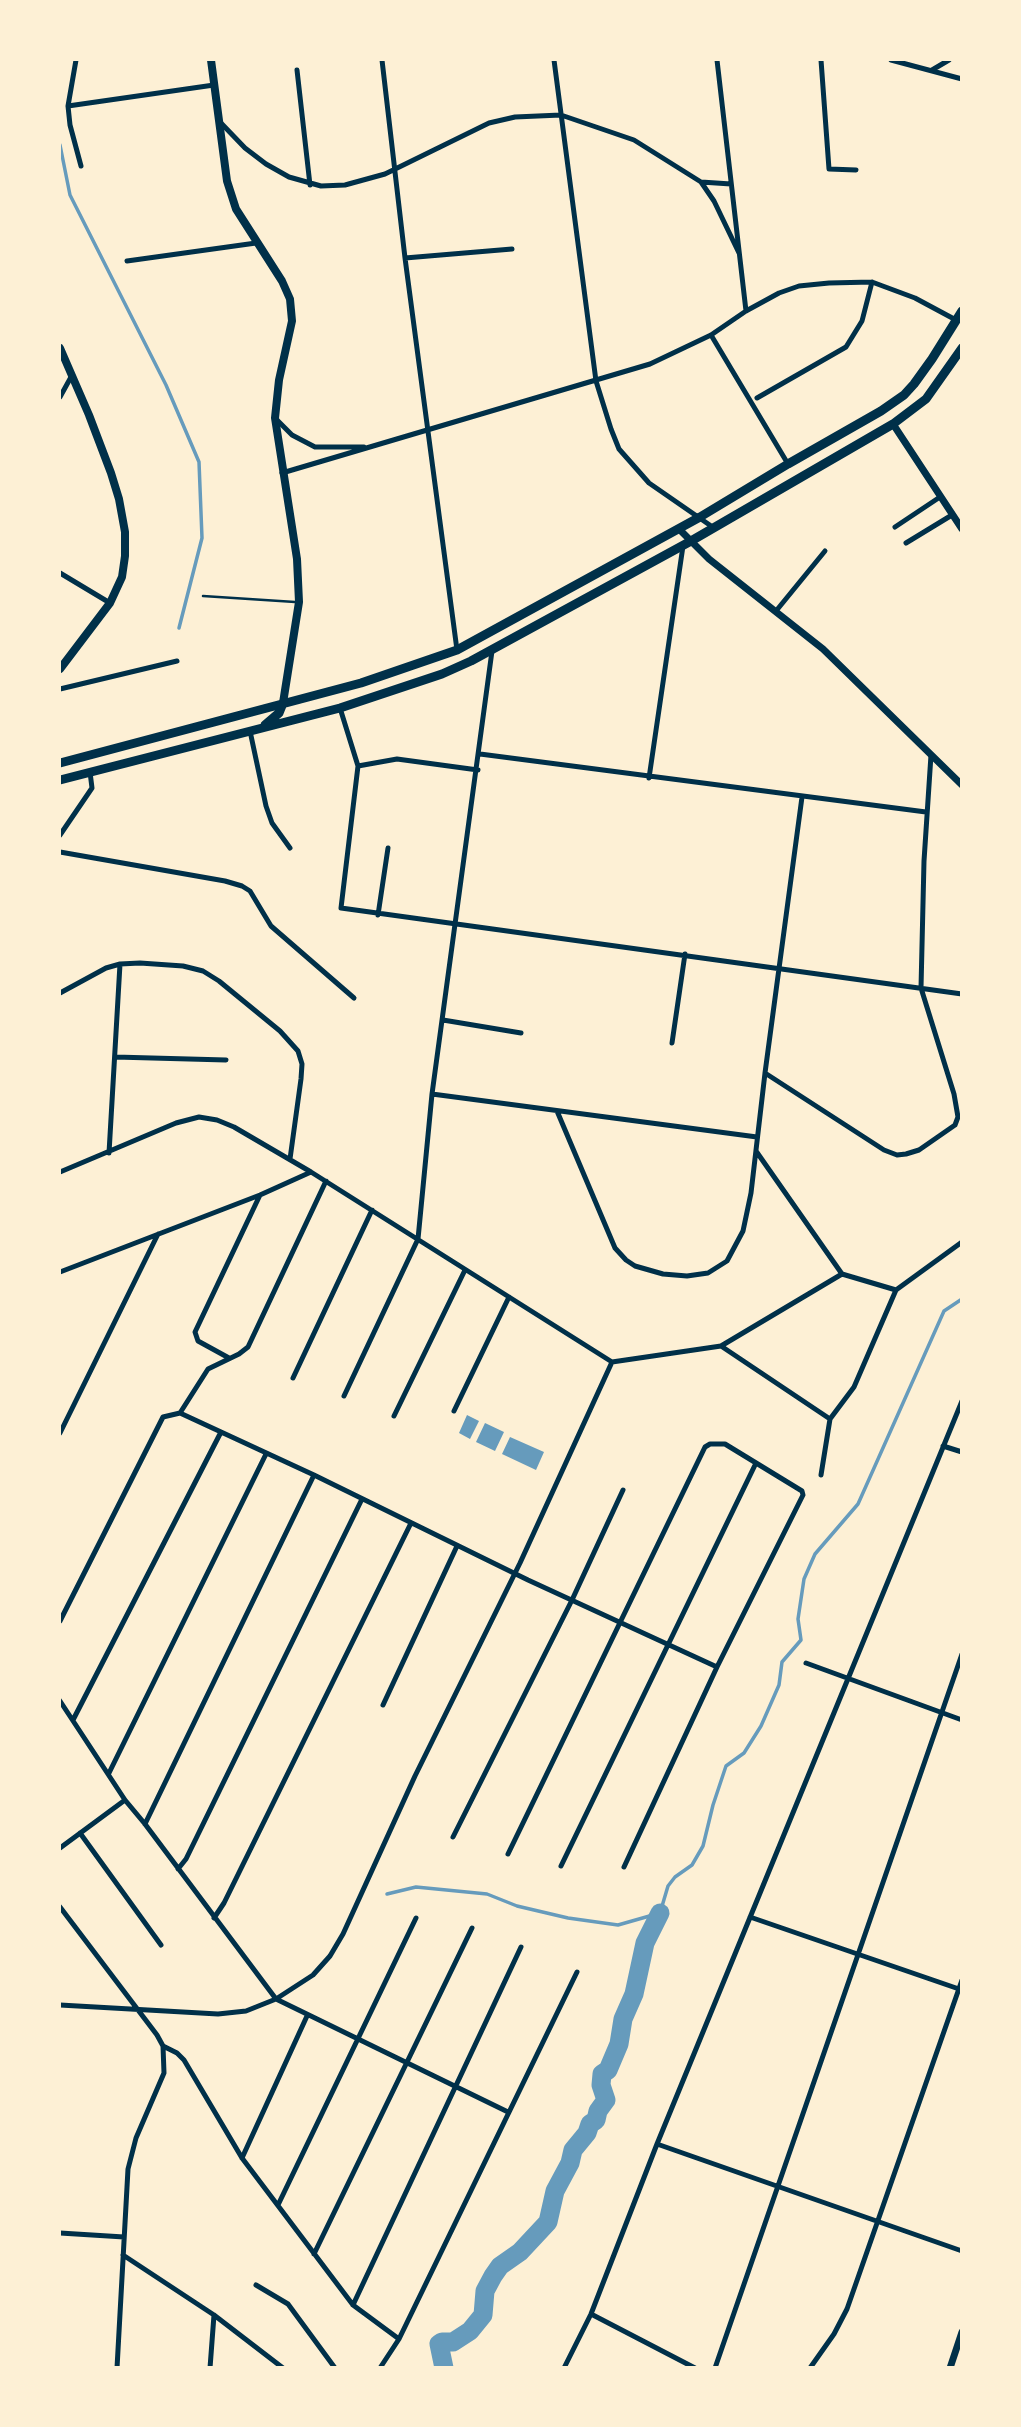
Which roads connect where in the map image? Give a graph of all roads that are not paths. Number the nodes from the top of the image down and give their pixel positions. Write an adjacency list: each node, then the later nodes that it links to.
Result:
1 (76, 60): 13 (street)
2 (211, 60): 12 (main road)
3 (382, 60): 17 (street)
4 (555, 60): 14 (street)
5 (717, 60): 20 (street)
6 (821, 60): 18 (street)
7 (891, 60): 10 (street)
8 (949, 60): 10 (street)
9 (297, 70): 21 (street)
10 (932, 70): 11 (street)
11 (961, 79)
12 (215, 85): 13 (street); 15 (main road)
13 (68, 106): 16 (street)
14 (562, 115): 17 (street); 19 (street); 34 (street)
15 (218, 120): 21 (street); 22 (main road)
16 (81, 166)
17 (395, 169): 21 (street); 25 (street)
18 (856, 170)
19 (701, 182): 20 (street); 24 (street)
20 (731, 184): 24 (street)
21 (310, 185)
22 (256, 243): 26 (street); 37 (main road)
23 (512, 249): 25 (street)
24 (739, 253): 28 (street)
25 (405, 258): 39 (street)
26 (127, 261)
27 (872, 282): 28 (street); 29 (street); 36 (street)
28 (746, 311): 30 (street)
29 (959, 315): 41 (main road)
30 (710, 335): 34 (street); 41 (street)
31 (60, 348): 33 (main road)
32 (961, 348): 38 (main road)
33 (71, 377): 35 (street); 56 (main road)
34 (596, 382): 39 (street); 45 (street)
35 (60, 397)
36 (757, 398)
37 (275, 418): 40 (street); 42 (main road)
38 (893, 424): 43 (street); 47 (main road)
39 (427, 431): 40 (street); 58 (street)
40 (374, 446): 42 (street)
41 (788, 464): 45 (main road)
42 (282, 473): 55 (main road)
43 (940, 497): 44 (street); 46 (street)
44 (952, 515): 49 (street); 51 (street)
45 (700, 517): 47 (street); 48 (main road)
46 (895, 527)
47 (714, 528): 50 (main road)
48 (679, 529): 50 (street); 58 (main road)
49 (961, 529)
50 (687, 543): 57 (street); 59 (main road); 73 (street)
51 (906, 543)
52 (825, 551): 57 (street)
53 (60, 573): 56 (street)
54 (203, 596): 55 (lane)
55 (299, 602): 63 (main road)
56 (110, 603): 61 (main road)
57 (776, 611): 68 (street)
58 (457, 650): 63 (main road)
59 (492, 651): 64 (main road); 67 (street)
60 (177, 662): 62 (street)
61 (60, 669)
62 (60, 689)
63 (283, 703): 65 (main road); 69 (main road)
64 (340, 708): 65 (main road); 70 (street)
65 (261, 729): 66 (main road)
66 (250, 732): 72 (main road); 79 (street)
67 (480, 754): 71 (street); 73 (street)
68 (931, 755): 75 (street); 77 (street)
69 (60, 764)
70 (358, 766): 71 (street); 82 (street)
71 (478, 770): 83 (street)
72 (90, 772): 74 (main road); 78 (street)
73 (649, 778): 76 (street)
74 (60, 780)
75 (961, 785)
76 (802, 797): 77 (street); 86 (street)
77 (926, 812): 87 (street)
78 (60, 835)
79 (290, 848)
80 (388, 848): 82 (street)
81 (60, 852): 90 (street)
82 (378, 915): 83 (street)
83 (457, 925): 84 (street); 91 (street)
84 (685, 954): 86 (street); 93 (street)
85 (120, 964): 88 (street); 94 (street); 102 (street)
86 (779, 967): 87 (street); 96 (street)
87 (921, 988): 89 (street); 96 (street)
88 (60, 993)
89 (961, 994)
90 (355, 998)
91 (443, 1020): 92 (street); 97 (street)
92 (521, 1033)
93 (672, 1043)
94 (115, 1058): 95 (street); 101 (street)
95 (226, 1060)
96 (765, 1073): 99 (street)
97 (432, 1094): 98 (street); 109 (street)
98 (557, 1111): 99 (street); 100 (street)
99 (758, 1137): 100 (street)
100 (756, 1151): 113 (street)
101 (109, 1153): 102 (street); 103 (street)
102 (290, 1159): 104 (street)
103 (60, 1172)
104 (311, 1172): 105 (street); 106 (street)
105 (326, 1181): 107 (street); 117 (street)
106 (260, 1195): 108 (street); 117 (street)
107 (372, 1210): 109 (street); 119 (street)
108 (158, 1234): 112 (street); 127 (street)
109 (418, 1239): 111 (street); 120 (street)
110 (961, 1242): 114 (street)
111 (465, 1270): 115 (street); 124 (street)
112 (60, 1272)
113 (842, 1273): 114 (street); 116 (street)
114 (896, 1290): 125 (street)
115 (509, 1297): 118 (street); 122 (street)
116 (722, 1346): 118 (street); 125 (street)
117 (229, 1359): 123 (street)
118 (612, 1362): 138 (street)
119 (293, 1378)
120 (344, 1396)
121 (961, 1401): 128 (street)
122 (454, 1411)
123 (180, 1413): 126 (street); 140 (street)
124 (394, 1416)
125 (830, 1419): 133 (street)
126 (221, 1432): 130 (street); 150 (street)
127 (60, 1433)
128 (943, 1446): 129 (street); 146 (street)
129 (961, 1452)
130 (266, 1454): 132 (street); 152 (street)
131 (756, 1463): 141 (street); 142 (street); 145 (street)
132 (314, 1475): 135 (street); 154 (street)
133 (821, 1475)
134 (623, 1490): 139 (street)
135 (362, 1499): 136 (street); 161 (street)
136 (411, 1523): 137 (street); 164 (street)
137 (457, 1546): 138 (street); 148 (street)
138 (515, 1574): 139 (street); 173 (street)
139 (572, 1600): 141 (street); 156 (street)
140 (60, 1621)
141 (621, 1622): 142 (street); 158 (street)
142 (668, 1644): 145 (street); 159 (street)
143 (961, 1654): 149 (street)
144 (806, 1663): 146 (street)
145 (717, 1667): 160 (street)
146 (848, 1679): 149 (street); 163 (street)
147 (60, 1701): 150 (street)
148 (383, 1704)
149 (941, 1713): 151 (street); 169 (street)
150 (73, 1720): 152 (street)
151 (961, 1720)
152 (109, 1773): 153 (street)
153 (125, 1800): 154 (street); 155 (street)
154 (145, 1824): 161 (street)
155 (80, 1833): 157 (street); 167 (street)
156 (453, 1838)
157 (60, 1848)
158 (508, 1854)
159 (561, 1866)
160 (624, 1867)
161 (178, 1869): 164 (street)
162 (60, 1907): 175 (street)
163 (750, 1917): 169 (street); 182 (street)
164 (214, 1918): 173 (street)
165 (416, 1919): 177 (street)
166 (472, 1928): 179 (street)
167 (161, 1945)
168 (521, 1947): 180 (street)
169 (858, 1953): 172 (street); 184 (street)
170 (577, 1972): 181 (street)
171 (961, 1979): 172 (street)
172 (960, 1989): 186 (street)
173 (276, 1999): 175 (street); 176 (street)
174 (60, 2005): 175 (street)
175 (135, 2008): 178 (street)
176 (307, 2017): 177 (street); 183 (street)
177 (356, 2040): 179 (street); 185 (street)
178 (163, 2046): 183 (street); 188 (street)
179 (405, 2063): 180 (street); 190 (street)
180 (455, 2087): 181 (street); 193 (street)
181 (508, 2112): 197 (street)
182 (657, 2144): 184 (street); 194 (street)
183 (242, 2158): 185 (street)
184 (776, 2185): 186 (street); 205 (street)
185 (278, 2205): 190 (street)
186 (877, 2222): 189 (street); 206 (street)
187 (60, 2233): 188 (street)
188 (124, 2237): 191 (street)
189 (961, 2252)
190 (314, 2253): 193 (street)
191 (123, 2255): 195 (street); 198 (street)
192 (256, 2285): 201 (street)
193 (353, 2305): 197 (street)
194 (591, 2314): 203 (street); 204 (street)
195 (214, 2315): 199 (street); 200 (street)
196 (961, 2332): 207 (street)
197 (398, 2339): 202 (street)
198 (117, 2368)
199 (211, 2368)
200 (283, 2368)
201 (335, 2368)
202 (380, 2368)
203 (564, 2368)
204 (695, 2368)
205 (715, 2368)
206 (810, 2368)
207 (950, 2368)

